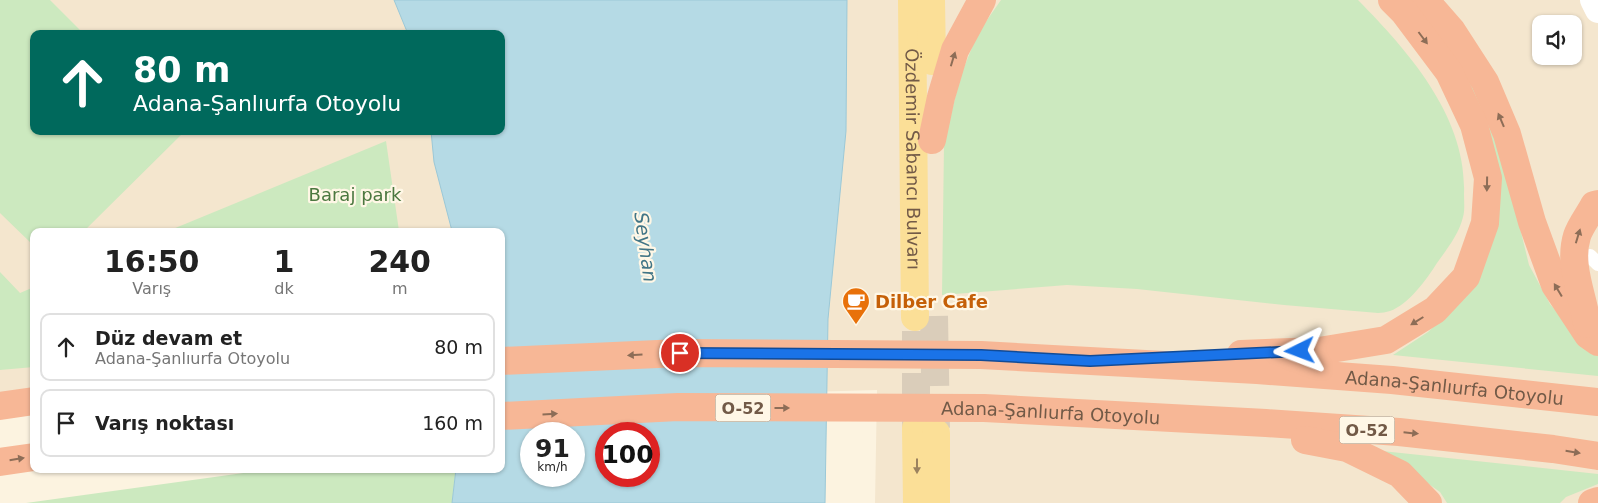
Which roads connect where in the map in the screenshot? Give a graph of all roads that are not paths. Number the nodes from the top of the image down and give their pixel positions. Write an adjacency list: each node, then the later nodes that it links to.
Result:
1 (912, 0): 8 (main road, Özdemir Sabancı Bulvarı)
2 (931, 0): 8 (main road, Özdemir Sabancı Bulvarı)
3 (982, 0): 8 (highway, one-way to 3)
4 (1392, 0): 12 (highway, one-way to 12)
5 (1425, 0): 10 (highway, one-way to 5)
6 (1593, 0): 7 (main road)
7 (1598, 10)
8 (932, 140)
9 (1598, 204): 10 (highway, one-way to 9)
10 (1593, 339)
11 (505, 361): 12 (highway, Adana-Şanlıurfa Otoyolu, one-way to 11)
12 (1090, 361): 14 (highway, Adana-Şanlıurfa Otoyolu)
13 (30, 402): 15 (highway)
14 (1598, 402)
15 (0, 406)
16 (505, 416): 17 (highway, Adana-Şanlıurfa Otoyolu / O-52, one-way to 17)
17 (1136, 416): 18 (highway, Adana-Şanlıurfa Otoyolu / O-52, one-way to 18); 24 (highway)
18 (1598, 456)
19 (30, 458): 20 (highway, one-way to 19)
20 (0, 462)
21 (1598, 501): 25 (highway)
22 (917, 503): 23 (main road, one-way to 22)
23 (936, 503)
24 (1428, 503)
25 (1592, 503)

